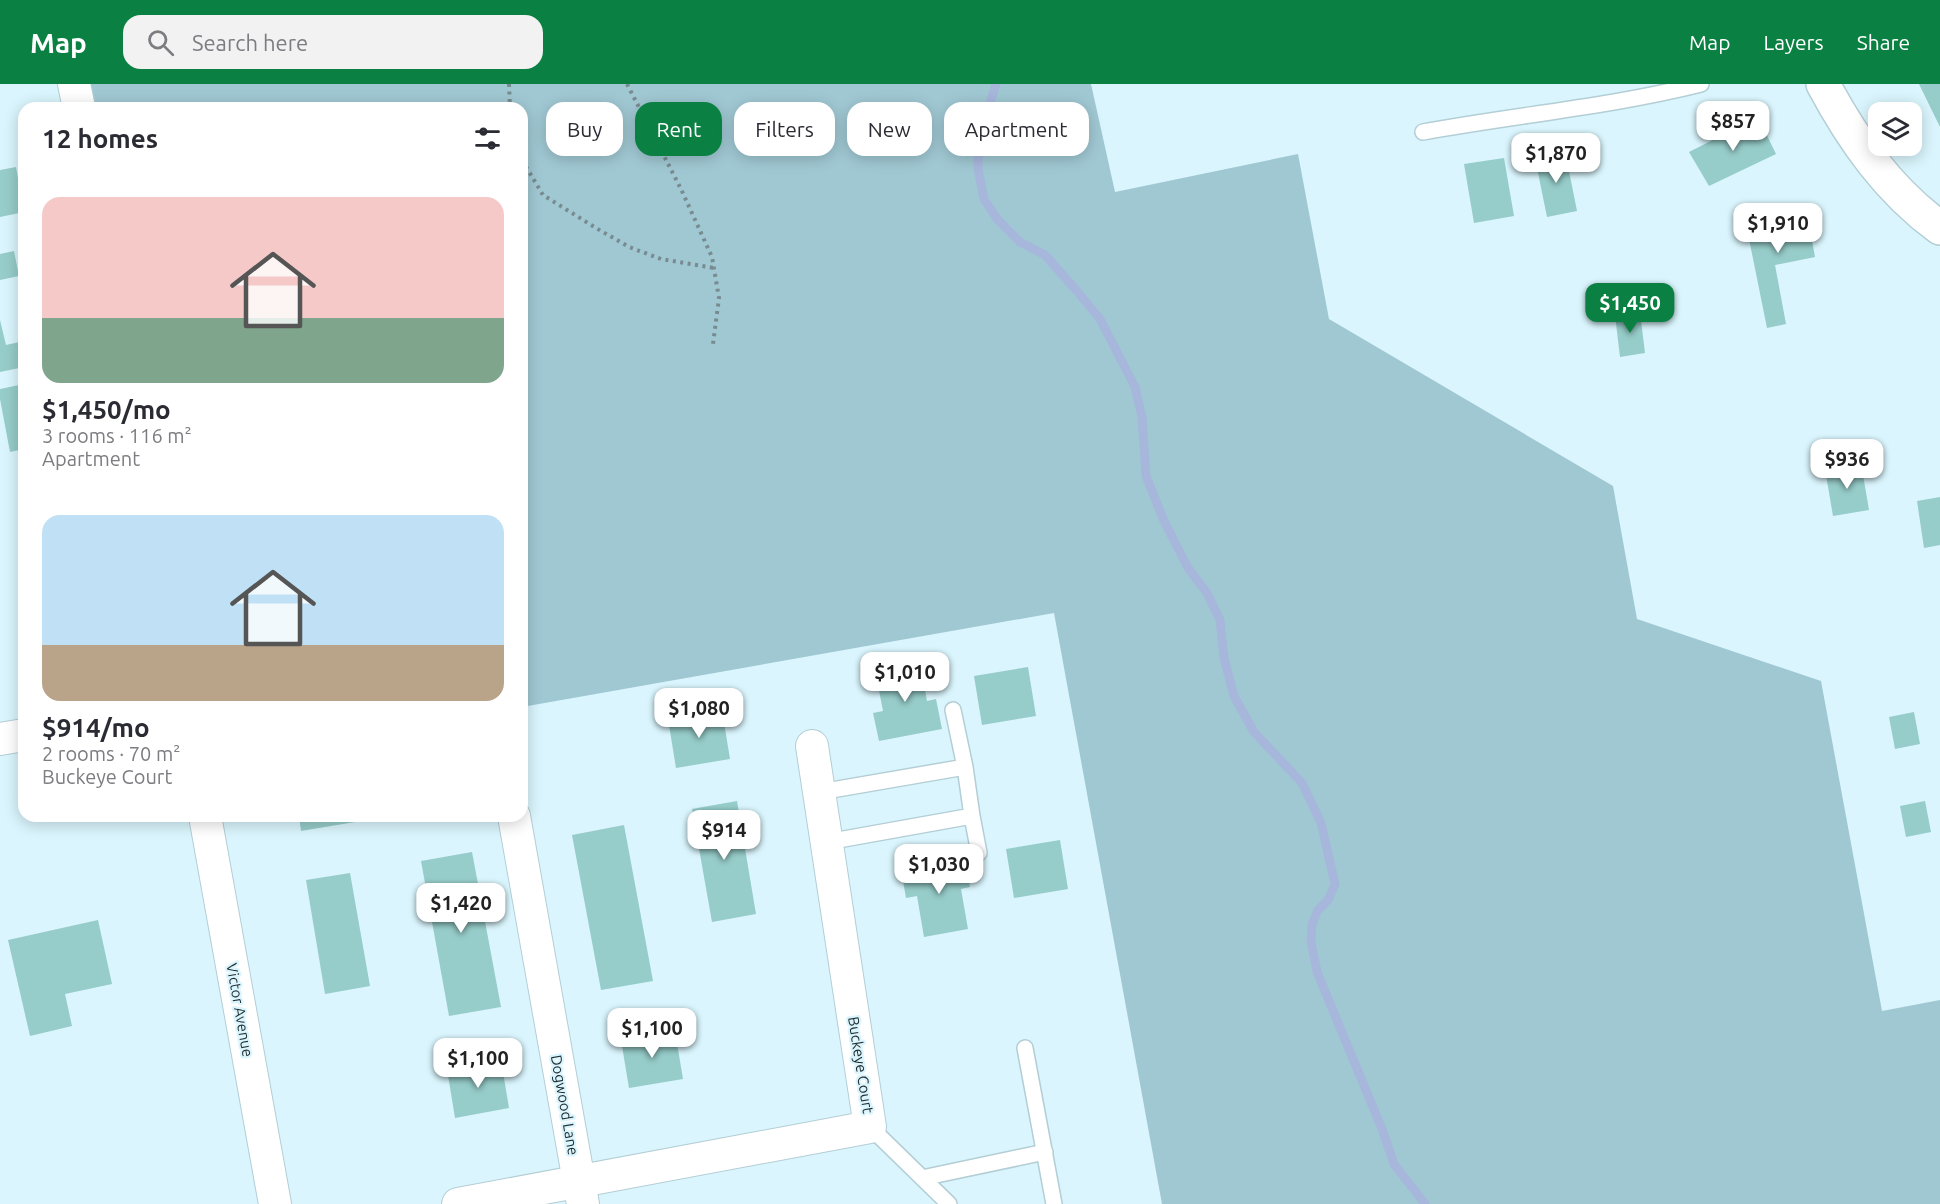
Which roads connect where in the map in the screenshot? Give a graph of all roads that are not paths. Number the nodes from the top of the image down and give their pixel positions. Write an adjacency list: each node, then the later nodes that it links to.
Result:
1 (74, 84): 4 (street)
2 (1701, 84): 5 (lane)
3 (1823, 84): 6 (main road)
4 (78, 102)
5 (1423, 132)
6 (1940, 228)
7 (953, 710): 11 (lane)
8 (18, 736): 9 (street)
9 (0, 739)
10 (812, 746): 12 (street, Buckeye Court)
11 (965, 767): 12 (lane); 13 (lane)
12 (820, 792): 16 (street, Buckeye Court)
13 (972, 816): 16 (lane); 17 (lane)
14 (206, 822): 23 (street, Victor Avenue)
15 (515, 822): 22 (street, Dogwood Lane)
16 (827, 842): 19 (street, Buckeye Court)
17 (979, 853)
18 (1025, 1048): 20 (lane)
19 (870, 1127): 21 (lane); 22 (street, Buckeye Court)
20 (1045, 1152): 21 (lane); 26 (lane)
21 (922, 1178): 25 (lane)
22 (581, 1193): 24 (street, Buckeye Court)
23 (275, 1204)
24 (458, 1204)
25 (949, 1204)
26 (1054, 1204)

